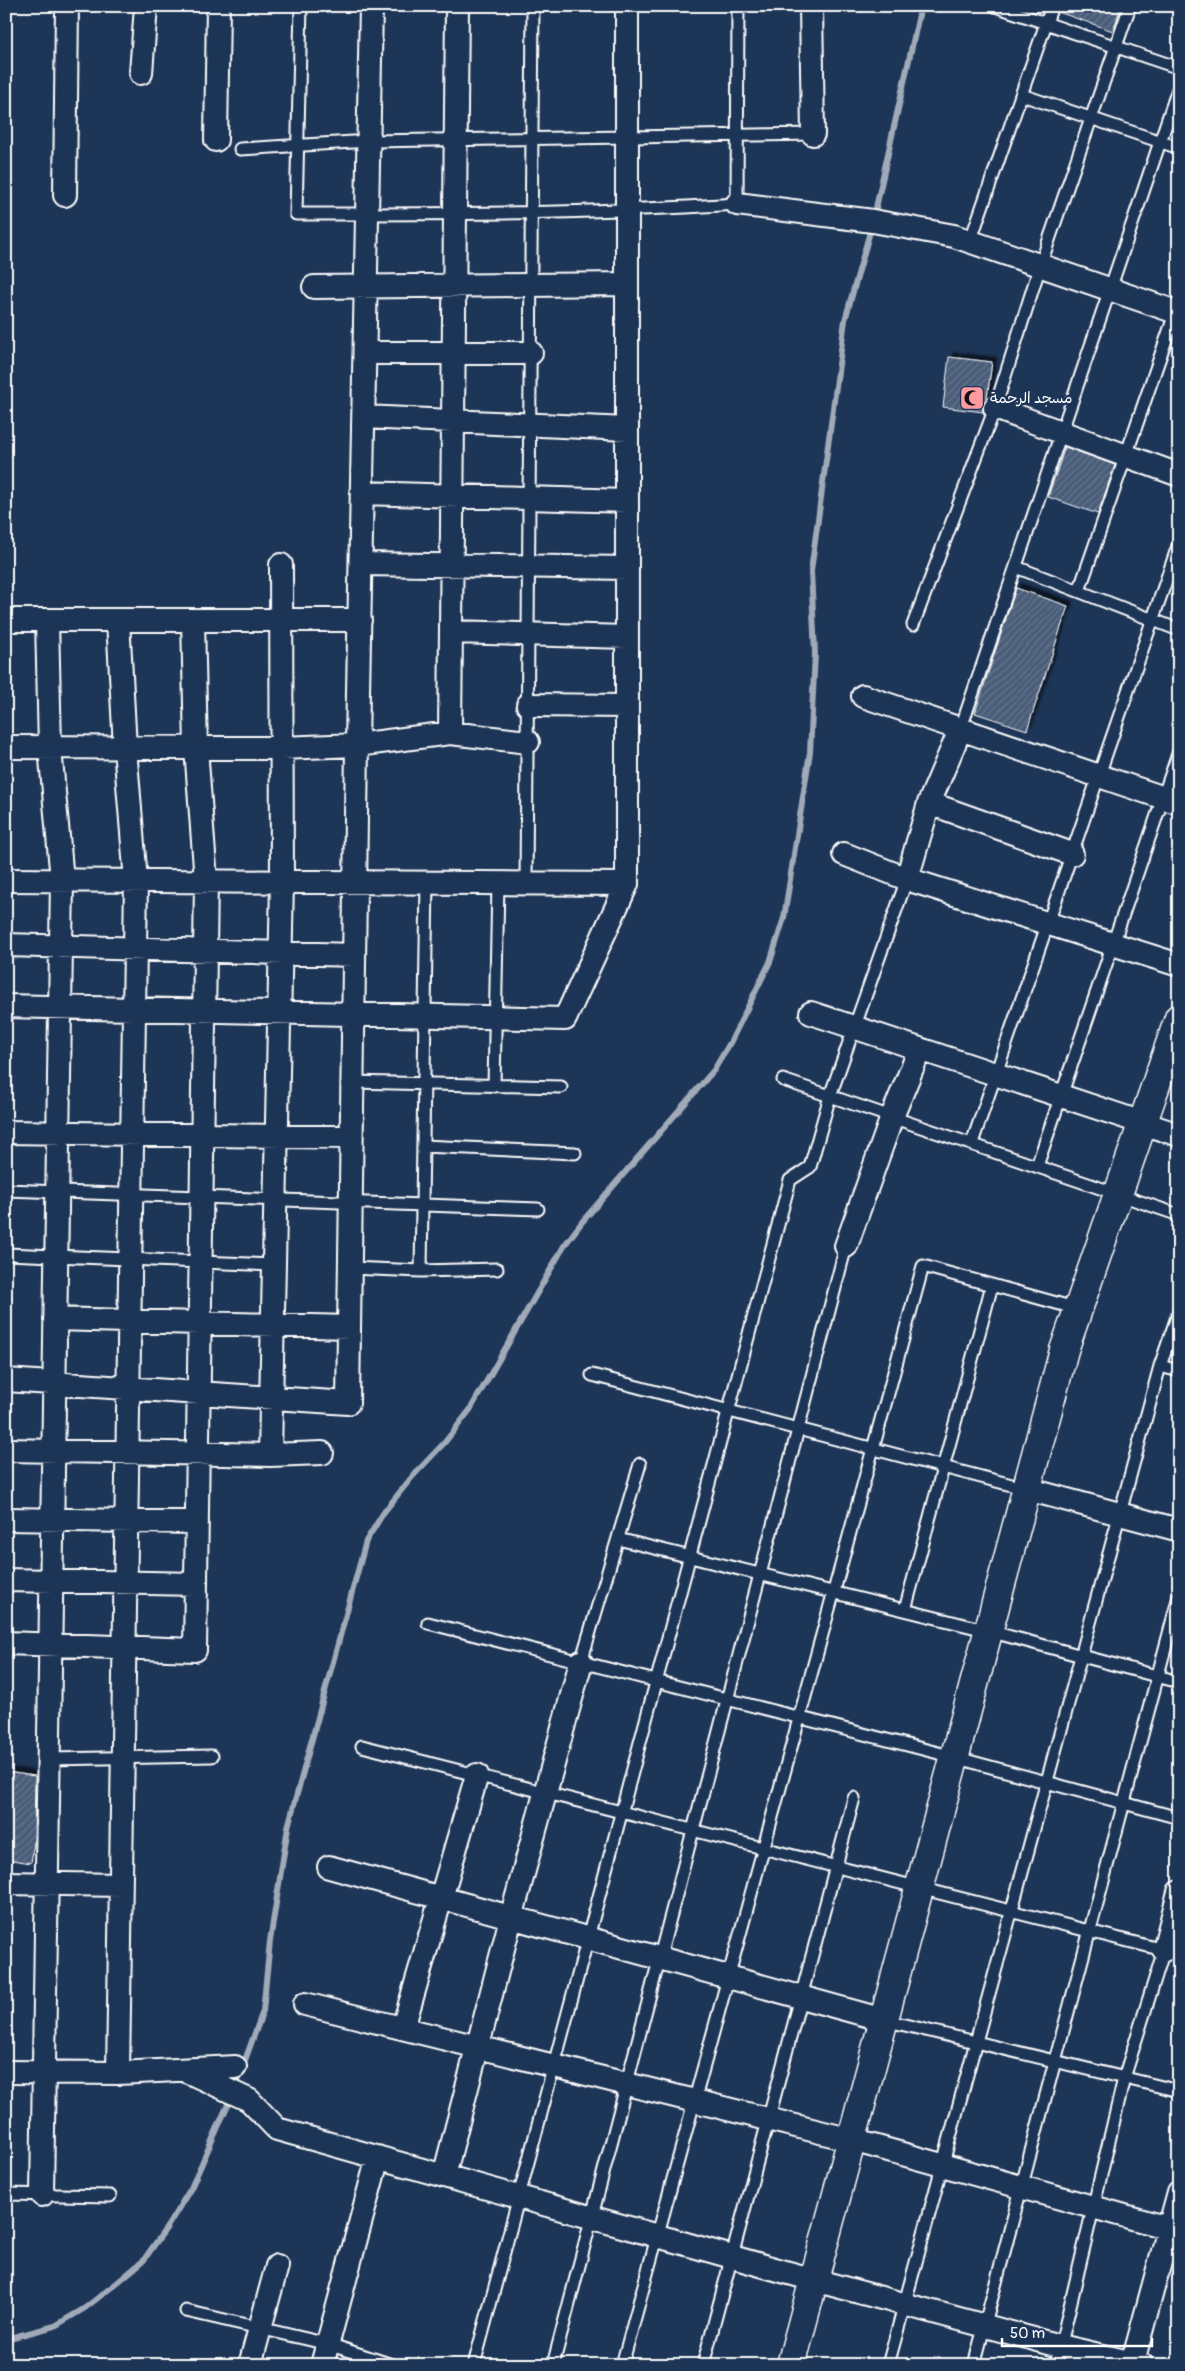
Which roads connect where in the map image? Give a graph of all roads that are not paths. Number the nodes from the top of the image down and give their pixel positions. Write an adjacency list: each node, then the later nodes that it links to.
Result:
1 (67, 6): 32 (street)
2 (146, 6): 17 (street)
3 (218, 6): 25 (street)
4 (301, 6): 29 (lane)
5 (371, 6): 27 (street)
6 (457, 6): 26 (street)
7 (533, 6): 24 (lane)
8 (627, 6): 23 (street)
9 (738, 6): 22 (lane)
10 (811, 6): 21 (street)
11 (995, 6): 14 (lane)
12 (1052, 6): 14 (lane)
13 (1130, 6): 15 (lane)
14 (1046, 24): 15 (lane); 19 (lane)
15 (1116, 47): 16 (lane); 20 (lane)
16 (1179, 68)
17 (141, 73)
18 (1179, 86): 28 (lane)
19 (1022, 95): 20 (lane); 38 (lane)
20 (1091, 118): 28 (lane); 39 (lane)
21 (812, 134): 22 (lane)
22 (738, 135): 23 (lane); 33 (lane)
23 (627, 138): 24 (lane); 34 (street)
24 (532, 139): 26 (lane); 35 (lane)
25 (216, 140)
26 (456, 140): 27 (lane); 36 (street)
27 (369, 141): 29 (lane); 37 (street)
28 (1160, 142): 30 (lane); 45 (lane)
29 (297, 146): 31 (lane); 37 (lane)
30 (1179, 148)
31 (240, 149)
32 (65, 195)
33 (737, 204): 34 (lane); 38 (street)
34 (627, 211): 35 (lane); 40 (street)
35 (532, 212): 36 (lane); 41 (lane)
36 (456, 213): 37 (lane); 43 (street)
37 (367, 214): 42 (street)
38 (970, 242): 39 (street)
39 (1040, 266): 45 (street); 50 (lane)
40 (627, 284): 41 (street); 54 (street)
41 (531, 285): 43 (street); 49 (lane)
42 (366, 286): 43 (street); 44 (street); 47 (street)
43 (454, 286): 48 (street)
44 (314, 287)
45 (1109, 289): 46 (street); 55 (lane)
46 (1178, 310): 56 (lane)
47 (364, 353): 48 (street); 51 (street)
48 (454, 353): 49 (street); 52 (street)
49 (531, 353): 53 (lane)
50 (995, 408): 55 (street); 77 (lane)
51 (364, 417): 52 (street); 58 (street)
52 (453, 421): 53 (street); 59 (street)
53 (530, 425): 54 (street); 60 (lane)
54 (627, 429): 61 (street)
55 (1061, 432): 56 (street); 67 (lane)
56 (1126, 456): 57 (street); 69 (lane)
57 (1179, 475)
58 (362, 493): 59 (street); 63 (street)
59 (452, 496): 60 (street); 65 (street)
60 (529, 498): 61 (street); 66 (lane)
61 (627, 501): 68 (street)
62 (1179, 543): 76 (lane)
63 (361, 564): 65 (street); 75 (street)
64 (281, 565): 74 (street)
65 (452, 566): 66 (street); 79 (street)
66 (529, 567): 68 (street); 80 (lane)
67 (1016, 567): 69 (lane); 85 (lane)
68 (627, 568): 81 (street)
69 (1080, 591): 76 (lane)
70 (6, 620): 71 (street)
71 (47, 620): 72 (street); 90 (street)
72 (118, 620): 73 (street); 91 (street)
73 (192, 620): 74 (street); 92 (street)
74 (281, 620): 75 (street); 93 (street)
75 (360, 620): 88 (street)
76 (1152, 620): 78 (lane); 95 (lane)
77 (913, 625)
78 (1179, 630)
79 (451, 632): 80 (street); 86 (street)
80 (528, 634): 81 (street); 83 (lane)
81 (627, 637): 84 (street)
82 (863, 696): 85 (street)
83 (528, 704): 84 (street); 87 (lane)
84 (627, 706): 110 (street)
85 (961, 728): 95 (street); 97 (street)
86 (450, 733): 87 (street); 88 (street)
87 (528, 742): 109 (lane)
88 (357, 745): 93 (street); 106 (street)
89 (6, 747): 90 (street)
90 (50, 748): 91 (street); 102 (street)
91 (124, 748): 92 (street); 103 (street)
92 (196, 748): 93 (street); 104 (street)
93 (281, 748): 105 (street)
94 (1179, 751): 96 (lane)
95 (1099, 776): 96 (street); 99 (lane)
96 (1171, 800): 112 (lane)
97 (930, 803): 99 (street); 100 (street)
98 (844, 854): 100 (street)
99 (1072, 854): 111 (lane)
100 (907, 879): 111 (street); 130 (lane)
101 (6, 880): 102 (street)
102 (62, 880): 103 (street); 114 (street)
103 (136, 881): 104 (street); 115 (street)
104 (206, 881): 105 (street); 116 (street)
105 (282, 882): 106 (street); 117 (street)
106 (355, 882): 107 (street); 118 (street)
107 (428, 882): 108 (street); 127 (lane)
108 (498, 883): 109 (street); 128 (lane)
109 (526, 883): 110 (street)
110 (627, 884): 128 (street)
111 (1048, 924): 112 (street); 132 (lane)
112 (1113, 944): 119 (street); 139 (lane)
113 (6, 945): 114 (street)
114 (60, 947): 115 (street); 121 (street)
115 (135, 949): 116 (street); 122 (street)
116 (205, 951): 117 (street); 123 (street)
117 (280, 953): 118 (street); 124 (street)
118 (354, 955): 126 (street)
119 (1179, 965)
120 (6, 1006): 121 (street)
121 (60, 1007): 122 (street); 143 (street)
122 (134, 1009): 123 (street); 144 (street)
123 (204, 1010): 124 (street); 145 (street)
124 (279, 1012): 126 (street); 146 (street)
125 (810, 1013): 130 (street)
126 (353, 1014): 127 (street); 134 (street)
127 (425, 1016): 128 (street); 135 (lane)
128 (495, 1018): 136 (lane)
129 (1179, 1018): 141 (street)
130 (854, 1027): 131 (street); 138 (lane)
131 (920, 1050): 132 (street); 140 (street)
132 (996, 1075): 139 (street); 149 (lane)
133 (783, 1080): 138 (lane)
134 (352, 1082): 135 (lane); 148 (street)
135 (424, 1084): 136 (lane); 150 (lane)
136 (494, 1086): 137 (lane)
137 (561, 1087)
138 (830, 1096): 140 (lane); 188 (lane)
139 (1061, 1096): 141 (street); 152 (lane)
140 (892, 1117): 149 (lane); 163 (street)
141 (1142, 1123): 147 (street); 156 (street)
142 (6, 1132): 143 (street)
143 (58, 1133): 144 (street); 154 (street)
144 (132, 1134): 145 (street); 155 (street)
145 (202, 1135): 146 (street); 157 (street)
146 (276, 1136): 148 (street); 158 (street)
147 (1179, 1136)
148 (351, 1137): 159 (street)
149 (972, 1143): 152 (lane)
150 (423, 1146): 151 (lane); 160 (lane)
151 (575, 1152)
152 (1038, 1166): 156 (lane)
153 (6, 1190): 154 (lane)
154 (57, 1192): 155 (lane); 165 (street)
155 (132, 1194): 157 (lane); 166 (street)
156 (1118, 1194): 162 (lane); 173 (street)
157 (202, 1197): 158 (lane); 167 (street)
158 (275, 1199): 159 (lane); 168 (street)
159 (350, 1202): 160 (lane); 169 (street)
160 (422, 1205): 161 (lane); 171 (lane)
161 (538, 1209)
162 (1179, 1215)
163 (846, 1246): 189 (lane)
164 (6, 1254): 165 (lane)
165 (56, 1256): 166 (lane); 175 (street)
166 (130, 1259): 167 (lane); 176 (street)
167 (201, 1262): 168 (lane); 177 (street)
168 (274, 1265): 178 (street)
169 (350, 1268): 171 (lane); 179 (street)
170 (497, 1269): 171 (lane)
171 (421, 1271)
172 (992, 1285): 173 (lane); 190 (lane); 198 (lane)
173 (1078, 1310): 199 (street)
174 (1179, 1311): 180 (lane)
175 (55, 1319): 176 (street); 184 (street)
176 (129, 1321): 177 (street); 185 (street)
177 (200, 1323): 178 (street); 186 (street)
178 (273, 1325): 179 (street); 187 (street)
179 (349, 1327): 187 (street)
180 (1160, 1366): 181 (lane); 200 (lane)
181 (1179, 1371)
182 (592, 1375): 188 (lane)
183 (6, 1380): 184 (street)
184 (54, 1383): 185 (street); 192 (street)
185 (128, 1388): 186 (street); 193 (street)
186 (199, 1393): 187 (street); 195 (street)
187 (271, 1398): 196 (street)
188 (729, 1411): 189 (lane); 207 (lane)
189 (799, 1429): 190 (lane); 208 (lane)
190 (873, 1449): 198 (lane); 213 (lane)
191 (6, 1450): 192 (street)
192 (53, 1451): 193 (street); 202 (street)
193 (128, 1452): 195 (street); 203 (street)
194 (322, 1453): 196 (street)
195 (198, 1454): 196 (street); 204 (street)
196 (270, 1455)
197 (640, 1464): 206 (lane)
198 (943, 1467): 199 (lane); 215 (lane)
199 (1027, 1489): 200 (street); 217 (street)
200 (1120, 1514): 205 (street); 221 (lane)
201 (6, 1519): 202 (street)
202 (52, 1520): 203 (street); 210 (street)
203 (127, 1521): 204 (street); 211 (street)
204 (197, 1522): 212 (street)
205 (1179, 1530)
206 (618, 1539): 207 (lane); 222 (lane)
207 (690, 1558): 208 (lane); 224 (lane)
208 (760, 1575): 213 (lane); 226 (lane)
209 (6, 1580): 210 (street)
210 (52, 1581): 211 (street); 219 (street)
211 (125, 1583): 212 (street); 220 (street)
212 (196, 1584): 220 (street)
213 (834, 1593): 215 (lane); 227 (lane)
214 (1179, 1596): 223 (lane)
215 (905, 1610): 217 (lane)
216 (428, 1623): 222 (lane)
217 (988, 1631): 221 (lane); 230 (street)
218 (6, 1643): 219 (street)
219 (50, 1645): 220 (street); 232 (street)
220 (124, 1647): 231 (street)
221 (1081, 1656): 223 (lane); 234 (lane)
222 (581, 1662): 224 (lane); 235 (street)
223 (1157, 1676): 225 (lane); 237 (lane)
224 (657, 1681): 226 (lane); 238 (lane)
225 (1179, 1682)
226 (728, 1699): 227 (lane); 240 (lane)
227 (800, 1717): 230 (lane); 241 (lane)
228 (362, 1746): 233 (lane)
229 (212, 1756): 231 (lane)
230 (954, 1757): 234 (lane); 247 (street)
231 (123, 1758): 232 (lane); 246 (street)
232 (49, 1760): 245 (street)
233 (477, 1775): 235 (lane); 249 (street)
234 (1046, 1782): 237 (lane); 250 (lane)
235 (544, 1792): 238 (lane); 251 (street)
236 (854, 1798): 242 (lane)
237 (1124, 1803): 239 (lane); 252 (lane)
238 (622, 1812): 240 (lane); 253 (lane)
239 (1179, 1818)
240 (693, 1829): 241 (lane); 255 (lane)
241 (764, 1847): 242 (lane); 256 (lane)
242 (836, 1865): 247 (lane); 257 (lane)
243 (329, 1868): 249 (street)
244 (6, 1883): 245 (street)
245 (47, 1883): 246 (street); 268 (street)
246 (121, 1885): 269 (street)
247 (920, 1886): 250 (lane); 259 (street)
248 (1179, 1892): 254 (street)
249 (440, 1898): 251 (street); 260 (street)
250 (1012, 1910): 252 (lane); 261 (lane)
251 (511, 1918): 253 (street); 262 (street)
252 (1089, 1931): 254 (lane); 263 (lane)
253 (588, 1939): 255 (street); 264 (lane)
254 (1171, 1952): 270 (lane)
255 (660, 1959): 256 (street); 271 (lane)
256 (728, 1978): 257 (street); 273 (lane)
257 (800, 1998): 259 (street); 274 (lane)
258 (305, 2004): 260 (street)
259 (884, 2020): 261 (lane); 275 (street)
260 (403, 2028): 262 (street)
261 (976, 2042): 263 (lane); 277 (lane)
262 (478, 2047): 264 (street); 278 (street)
263 (1055, 2061): 270 (lane); 279 (lane)
264 (554, 2066): 271 (street); 284 (lane)
265 (235, 2067): 266 (street)
266 (184, 2070): 269 (street); 276 (street)
267 (6, 2072): 268 (street)
268 (44, 2072): 269 (street); 282 (street)
269 (118, 2073)
270 (1124, 2078): 272 (lane); 285 (lane)
271 (627, 2083): 273 (street); 286 (lane)
272 (1179, 2091)
273 (695, 2100): 274 (street); 288 (lane)
274 (768, 2119): 275 (street); 289 (lane)
275 (852, 2140): 277 (street); 291 (street)
276 (378, 2158): 278 (street); 296 (street)
277 (942, 2165): 279 (street); 292 (lane)
278 (444, 2176): 284 (street)
279 (1021, 2187): 285 (street); 294 (lane)
280 (1179, 2192): 287 (street)
281 (6, 2194): 282 (lane)
282 (42, 2195): 283 (lane)
283 (110, 2196)
284 (519, 2197): 286 (street); 301 (lane)
285 (1093, 2207): 287 (street); 297 (lane)
286 (592, 2218): 288 (street); 302 (lane)
287 (1174, 2229): 298 (street)
288 (658, 2235): 289 (street); 303 (lane)
289 (731, 2256): 291 (street); 304 (lane)
290 (277, 2266): 295 (street)
291 (814, 2280): 292 (street); 305 (street)
292 (904, 2304): 294 (street); 306 (lane)
293 (186, 2311): 295 (lane)
294 (984, 2324): 297 (street); 307 (lane)
295 (260, 2328): 296 (lane); 299 (street)
296 (325, 2354): 300 (lane)
297 (1058, 2356): 298 (street)
298 (1136, 2364)
299 (250, 2365)
300 (392, 2365)
301 (474, 2365)
302 (553, 2365)
303 (622, 2365)
304 (703, 2365)
305 (791, 2365)
306 (888, 2365)
307 (974, 2365)

